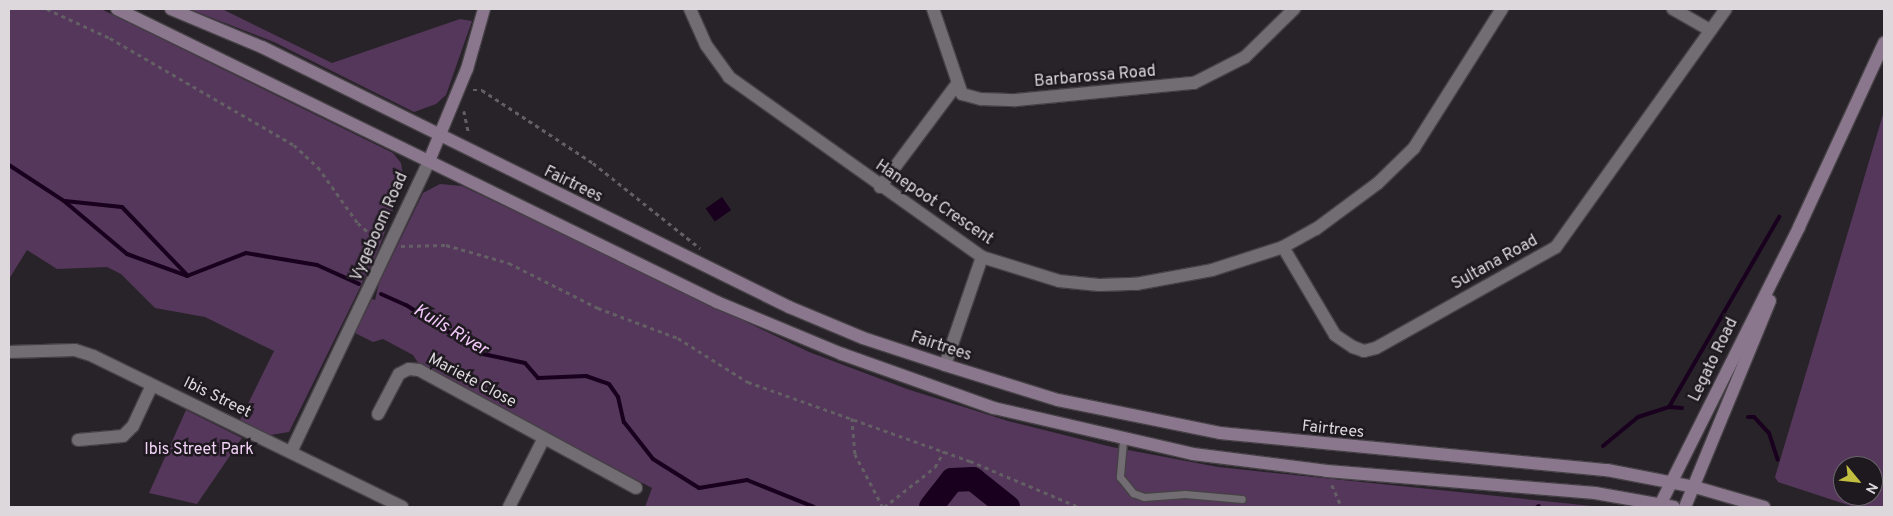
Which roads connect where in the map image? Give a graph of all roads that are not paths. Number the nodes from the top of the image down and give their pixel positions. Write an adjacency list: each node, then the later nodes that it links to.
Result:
1 (118, 9): 14 (main road)
2 (171, 9): 13 (main road, Fairtrees)
3 (484, 9): 13 (main road, Vygeboom Road)
4 (690, 9): 15 (street, Hanepoot Crescent)
5 (933, 9): 12 (street)
6 (1294, 9): 12 (street, Barbarossa Road)
7 (1502, 9): 17 (street, Hanepoot Crescent)
8 (1673, 9): 10 (street)
9 (1726, 9): 10 (street, Sultana Road)
10 (1710, 30): 17 (street, Sultana Road)
11 (1884, 43): 16 (main road, Legato Road)
12 (957, 84): 15 (street)
13 (438, 136): 14 (main road, Vygeboom Road); 20 (main road, Fairtrees)
14 (429, 161): 25 (main road); 26 (street, Vygeboom Road)
15 (880, 188): 18 (street, Hanepoot Crescent)
16 (1799, 227): 27 (main road, Legato Road); 29 (main road, Legato Road)
17 (1283, 247): 18 (street, Hanepoot Crescent)
18 (982, 257): 20 (street)
19 (9, 352): 21 (street, Ibis Street)
20 (945, 365): 27 (main road, Fairtrees)
21 (152, 385): 24 (street); 26 (street, Ibis Street)
22 (378, 414): 23 (street, Mariete Close)
23 (544, 438): 28 (street, Mariete Close); 33 (street)
24 (78, 440)
25 (1123, 441): 30 (lane); 31 (main road)
26 (291, 452): 32 (street, Ibis Street)
27 (1671, 482): 29 (main road, Fairtrees); 31 (main road, Legato Road)
28 (636, 488)
29 (1695, 488): 35 (main road, Legato Road); 36 (main road, Fairtrees)
30 (1242, 499)
31 (1660, 506): 34 (main road)
32 (402, 507)
33 (509, 507)
34 (1674, 507)
35 (1686, 507)
36 (1764, 507)

